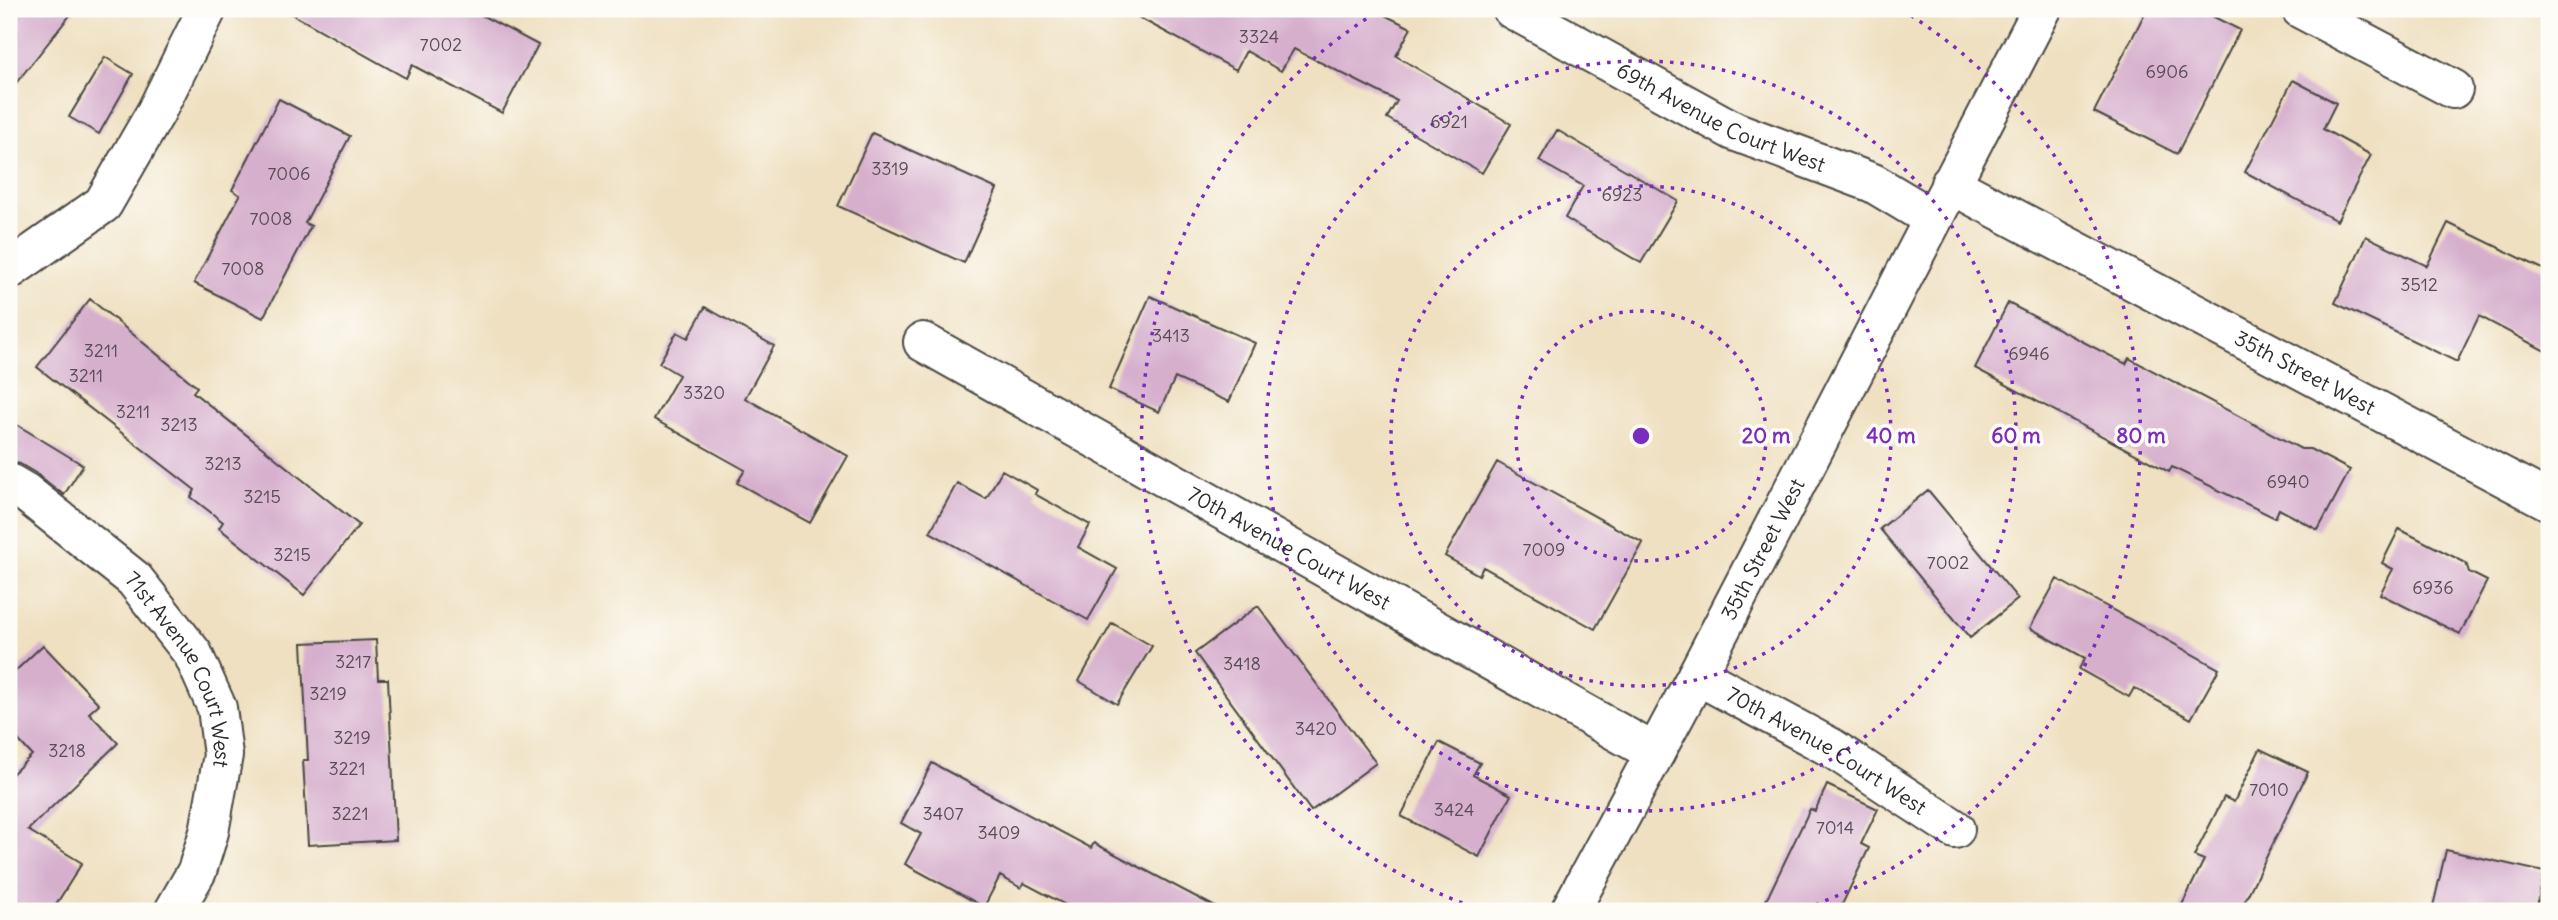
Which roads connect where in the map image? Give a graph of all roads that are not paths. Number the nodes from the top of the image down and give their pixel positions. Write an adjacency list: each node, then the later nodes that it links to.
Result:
1 (207, 9): 8 (street)
2 (1512, 9): 7 (street, 69th Avenue Court West)
3 (2042, 9): 6 (street, 35th Street West)
4 (2301, 9): 5 (street)
5 (2453, 89)
6 (1950, 184): 7 (street, 35th Street West); 11 (street, 35th Street West)
7 (1933, 219): 12 (street, 35th Street West)
8 (9, 270)
9 (923, 342): 13 (street, 70th Avenue Court West)
10 (9, 483): 15 (street, 71st Avenue Court West)
11 (2549, 501)
12 (1697, 675): 13 (street, 35th Street West); 14 (street, 70th Avenue Court West)
13 (1655, 752): 16 (street, 35th Street West)
14 (1955, 829)
15 (174, 911)
16 (1570, 911)

